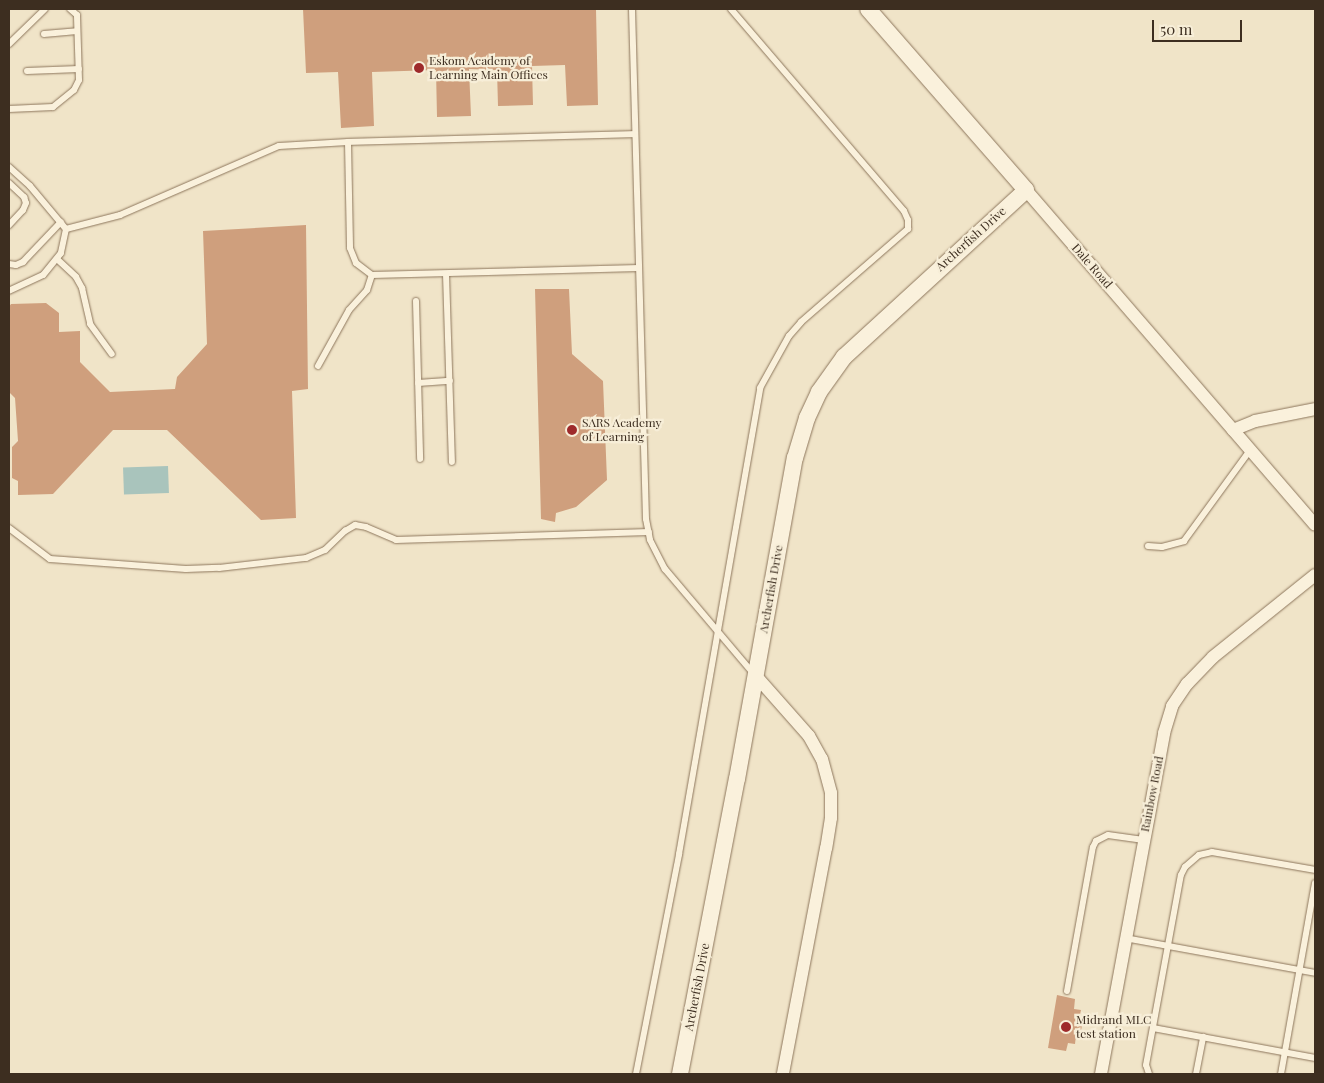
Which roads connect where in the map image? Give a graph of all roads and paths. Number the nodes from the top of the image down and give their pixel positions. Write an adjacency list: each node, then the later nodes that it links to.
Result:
1 (45, 9): 8 (lane)
2 (70, 9): 6 (lane)
3 (632, 9): 12 (lane)
4 (731, 9): 41 (lane)
5 (868, 9): 16 (street, Dale Road)
6 (77, 31): 7 (lane); 9 (lane)
7 (44, 34)
8 (9, 44)
9 (78, 69): 10 (lane); 11 (lane)
10 (27, 71)
11 (9, 108)
12 (635, 134): 13 (lane); 22 (lane)
13 (348, 142): 19 (lane); 24 (lane)
14 (9, 167): 17 (lane)
15 (9, 183): 18 (lane)
16 (1026, 190): 32 (street, Dale Road); 42 (street, Archerfish Drive)
17 (61, 222): 19 (lane); 21 (lane)
18 (9, 225)
19 (66, 229): 20 (lane)
20 (57, 259): 25 (lane); 27 (lane)
21 (9, 264)
22 (639, 268): 23 (lane); 38 (lane)
23 (446, 274): 24 (lane); 29 (lane)
24 (372, 275): 28 (lane)
25 (9, 291)
26 (416, 300): 30 (lane)
27 (112, 354)
28 (318, 366)
29 (450, 381): 30 (lane); 35 (lane)
30 (418, 383): 34 (lane)
31 (1315, 408): 32 (street)
32 (1233, 430): 33 (street, Dale Road)
33 (1250, 450): 36 (street, Dale Road); 39 (lane)
34 (420, 459)
35 (452, 462)
36 (1315, 525)
37 (9, 528): 38 (lane)
38 (648, 532): 41 (lane)
39 (1148, 546)
40 (1315, 575): 43 (street, Rainbow Road)
41 (719, 632): 42 (lane); 55 (lane)
42 (756, 676): 56 (street, Archerfish Drive); 57 (street)
43 (1144, 840): 46 (street, Rainbow Road); 50 (lane)
44 (1315, 870): 47 (lane)
45 (1315, 882): 48 (lane)
46 (1126, 938): 47 (lane); 58 (street, Rainbow Road)
47 (1168, 946): 48 (lane); 51 (lane)
48 (1300, 970): 49 (lane); 53 (lane)
49 (1315, 972)
50 (1066, 991)
51 (1153, 1028): 52 (lane); 59 (lane)
52 (1203, 1037): 53 (lane); 60 (lane)
53 (1285, 1052): 54 (lane); 61 (lane)
54 (1315, 1058)
55 (636, 1074)
56 (680, 1074)
57 (783, 1074)
58 (1101, 1074)
59 (1149, 1074)
60 (1196, 1074)
61 (1281, 1074)

